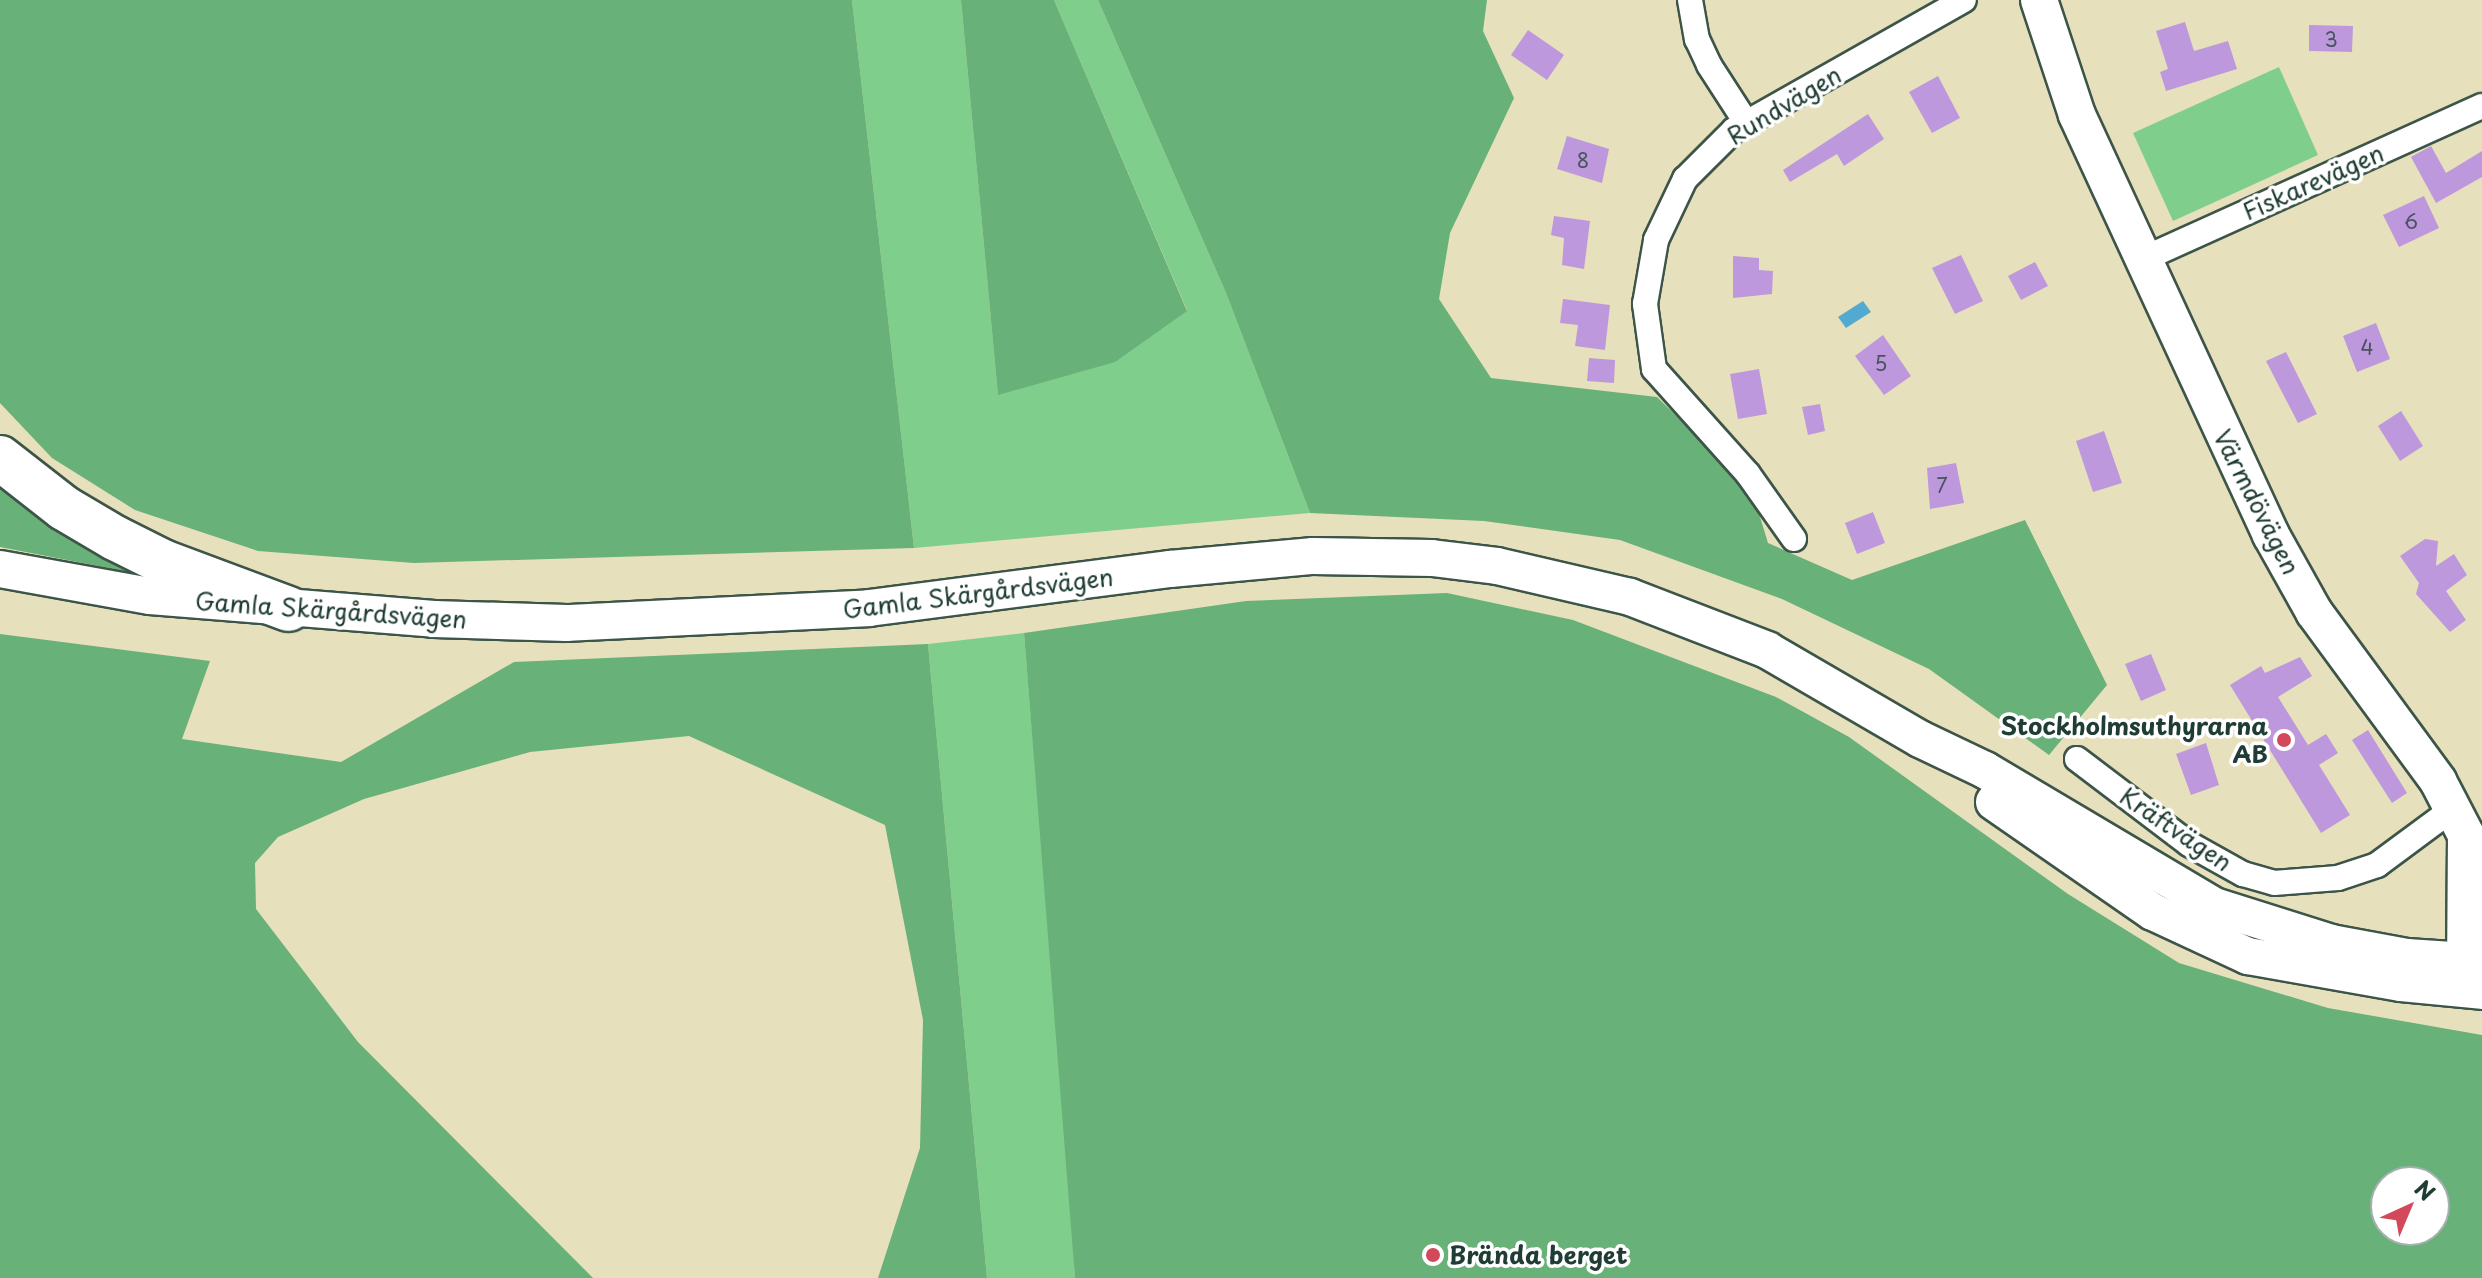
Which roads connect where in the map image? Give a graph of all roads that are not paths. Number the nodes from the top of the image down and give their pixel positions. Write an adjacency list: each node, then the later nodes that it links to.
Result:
1 (1690, 0): 5 (street)
2 (1964, 0): 5 (street, Rundvägen)
3 (2039, 0): 6 (main road, Värmdövägen)
4 (2482, 106): 6 (street, Fiskarevägen)
5 (1747, 124): 8 (street, Rundvägen)
6 (2143, 259): 12 (main road, Värmdövägen)
7 (0, 458): 10 (highway)
8 (1794, 539)
9 (0, 569): 10 (main road, Gamla Skärgårdsvägen)
10 (289, 609): 13 (main road, Gamla Skärgårdsvägen)
11 (2077, 759): 12 (street, Kräftvägen)
12 (2454, 808): 13 (main road, Värmdövägen)
13 (2474, 976)

